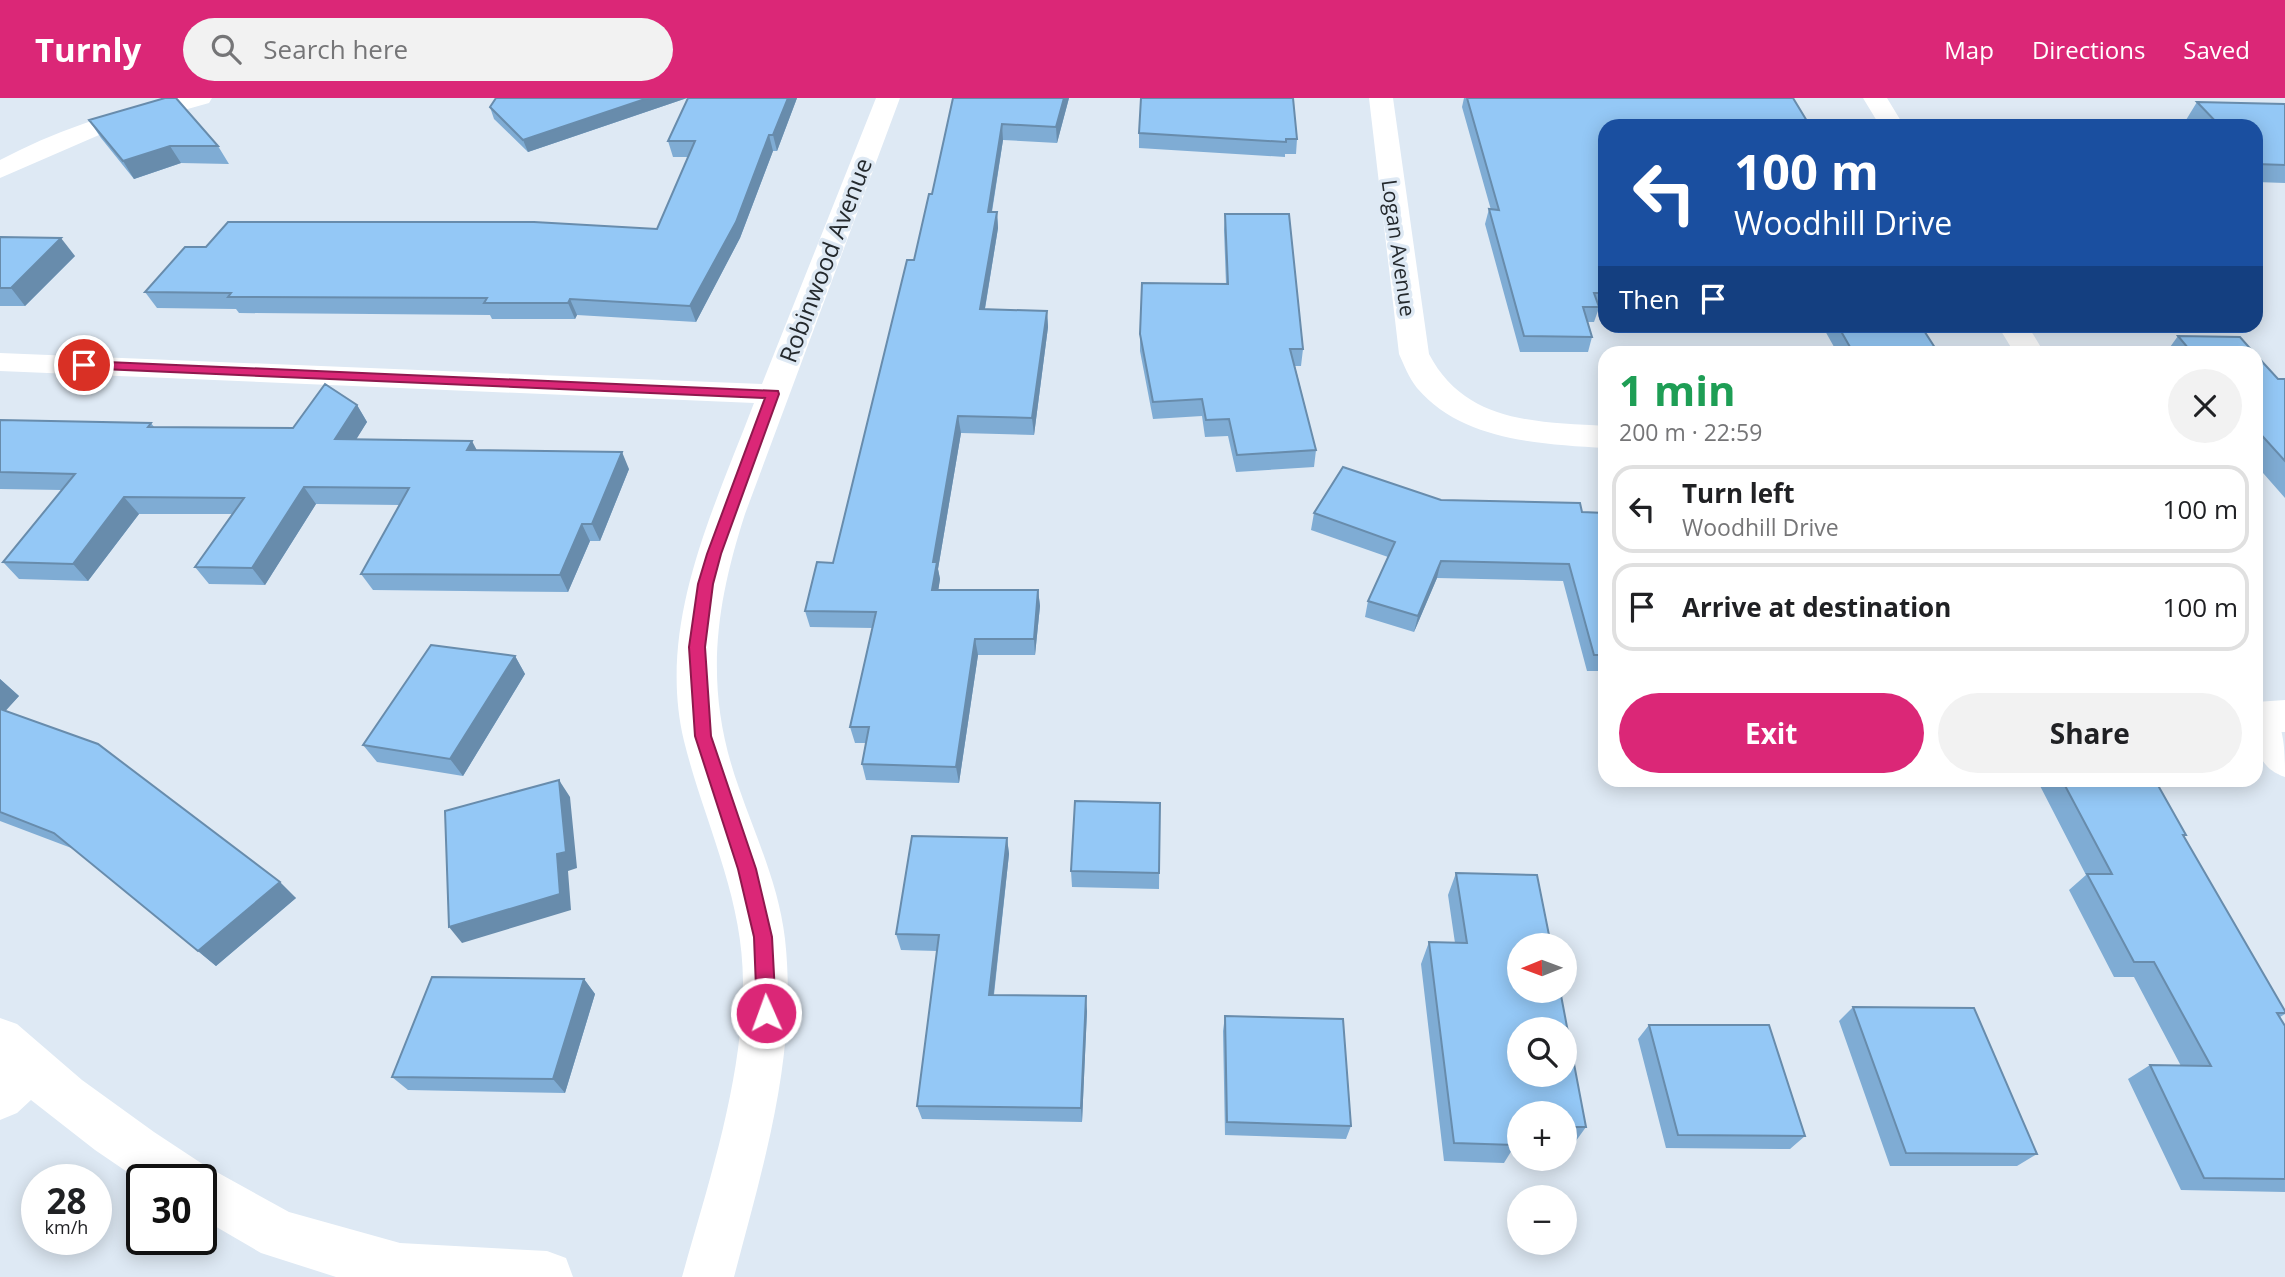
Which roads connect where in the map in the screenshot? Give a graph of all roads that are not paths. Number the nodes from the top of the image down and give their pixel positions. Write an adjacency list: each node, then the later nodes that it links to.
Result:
1 (200, 98): 6 (street)
2 (888, 98): 8 (street, Robinwood Avenue)
3 (1381, 98): 9 (street, Logan Avenue)
4 (1875, 98): 5 (street)
5 (1888, 119)
6 (0, 170)
7 (0, 362): 8 (street)
8 (773, 394): 16 (street, Robinwood Avenue)
9 (1598, 437)
10 (2266, 716): 11 (street)
11 (2285, 761)
12 (10, 1068): 13 (street)
13 (159, 1164)
14 (217, 1198): 15 (street)
15 (547, 1277)
16 (708, 1277)

